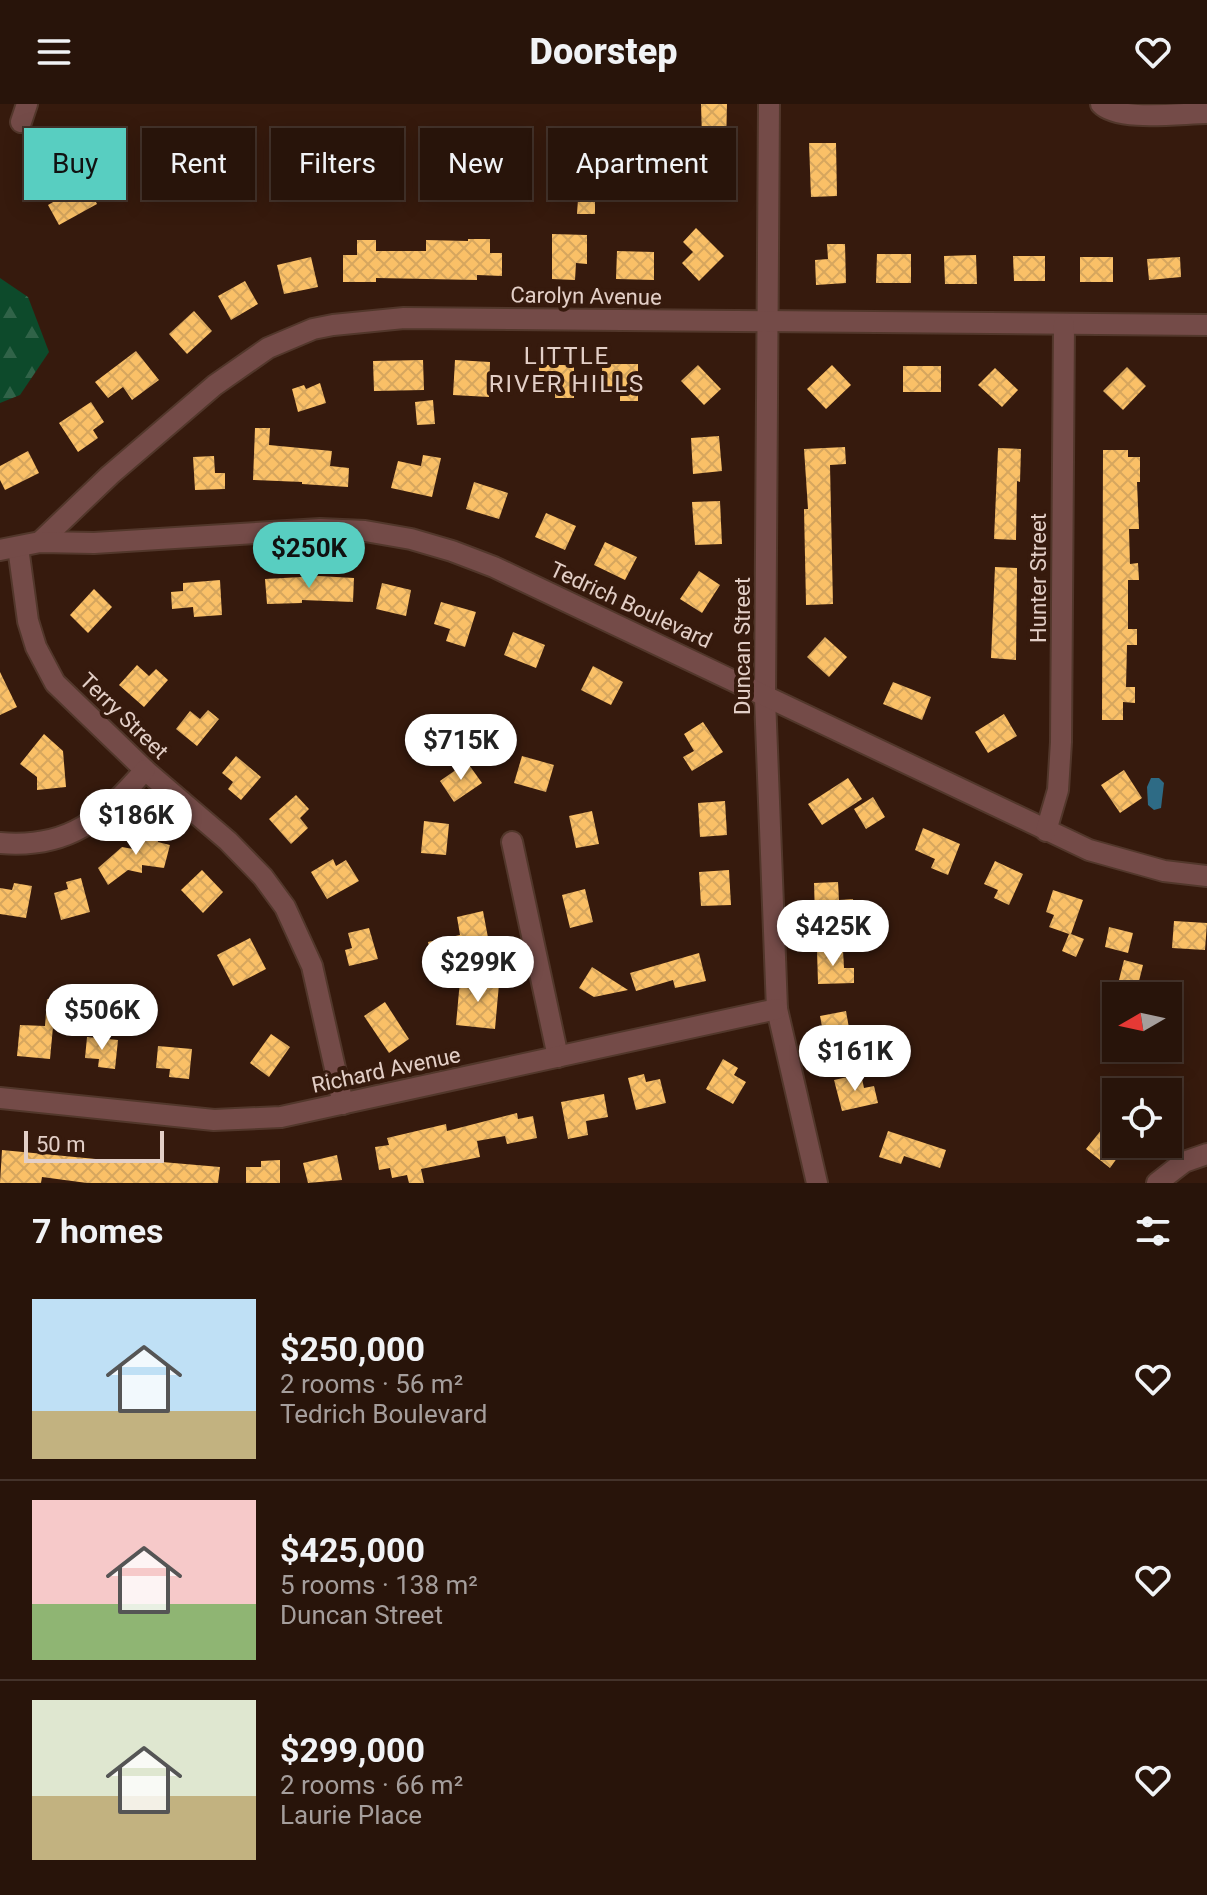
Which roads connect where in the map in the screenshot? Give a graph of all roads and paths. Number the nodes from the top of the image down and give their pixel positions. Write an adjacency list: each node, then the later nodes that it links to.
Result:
1 (769, 104): 4 (street, Duncan Street)
2 (1101, 104): 3 (street)
3 (1207, 113)
4 (767, 322): 5 (street, Carolyn Avenue); 7 (street, Carolyn Avenue); 9 (street, Duncan Street)
5 (1064, 324): 6 (street, Carolyn Avenue); 11 (street, Hunter Street)
6 (1207, 325)
7 (40, 542): 8 (street, Tedrich Boulevard); 9 (street, Tedrich Boulevard)
8 (9, 548): 10 (street, Terry Street)
9 (765, 698): 11 (street, Tedrich Boulevard); 15 (street, Duncan Street)
10 (145, 770): 13 (street); 18 (street, Terry Street)
11 (1046, 831): 14 (street, Tedrich Boulevard)
12 (512, 842): 16 (street)
13 (0, 843)
14 (1207, 876)
15 (777, 1009): 16 (street, Richard Avenue); 20 (street, Duncan Street)
16 (558, 1057): 18 (street, Richard Avenue)
17 (0, 1098): 18 (street, Richard Avenue)
18 (343, 1104)
19 (1207, 1154): 21 (street)
20 (817, 1183)
21 (1157, 1183)

